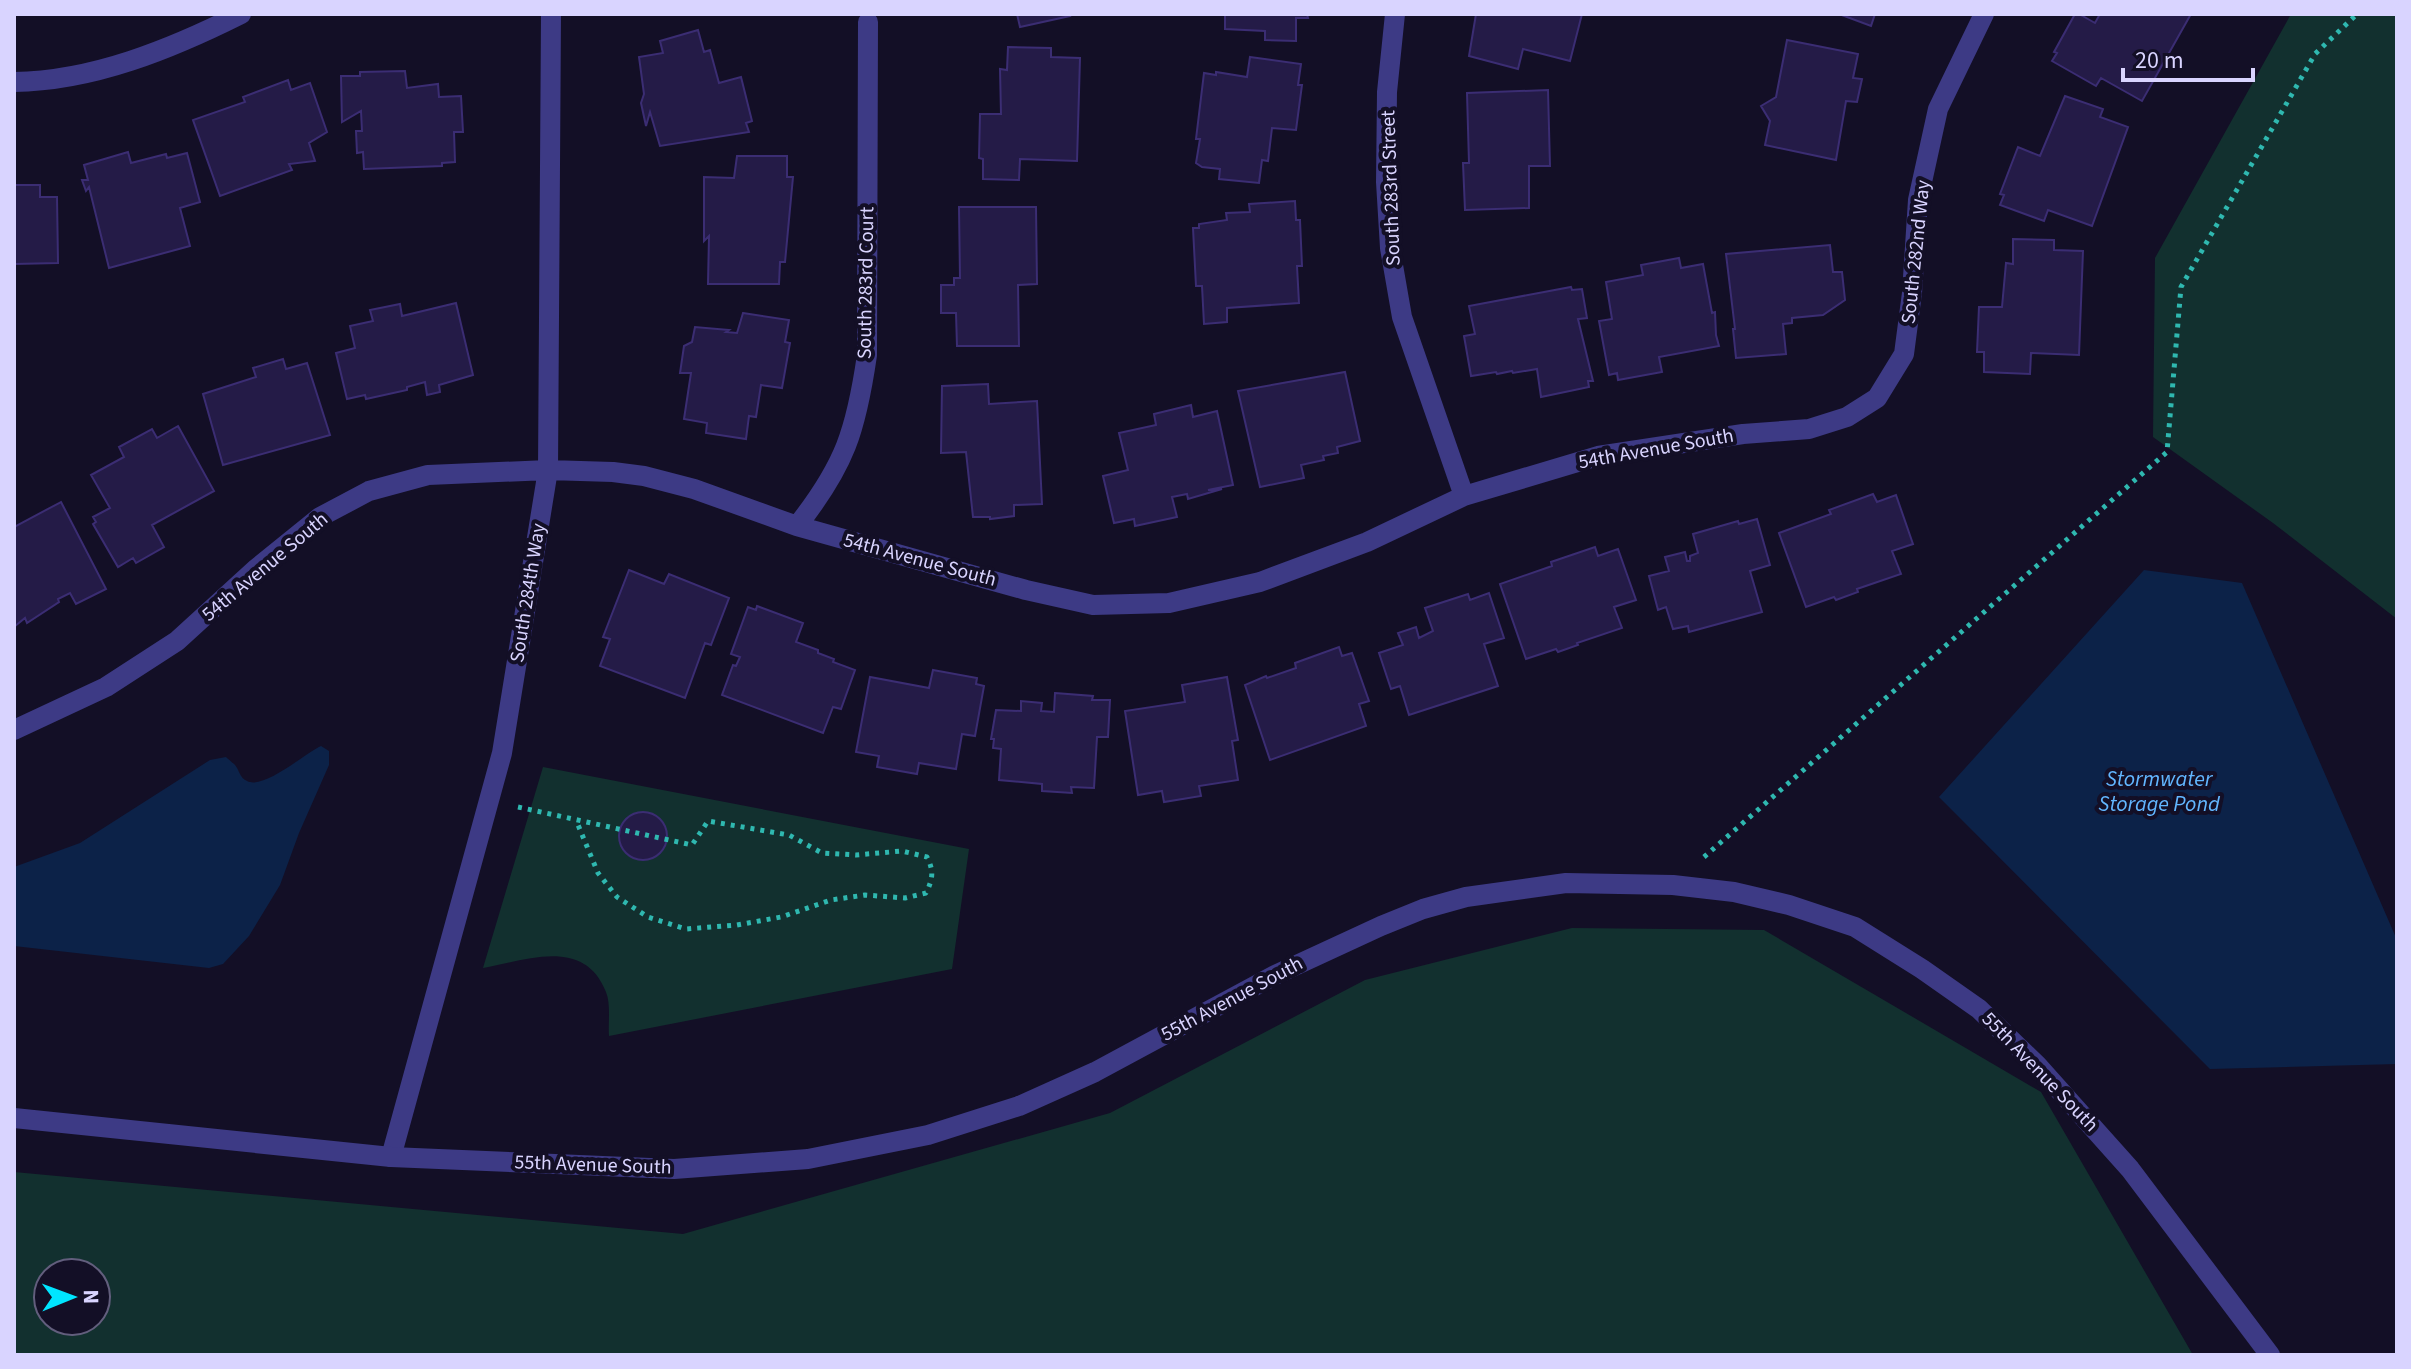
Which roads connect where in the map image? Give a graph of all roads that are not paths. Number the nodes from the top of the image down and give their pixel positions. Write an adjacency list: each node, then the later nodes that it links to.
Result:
1 (241, 14): 6 (street)
2 (551, 14): 8 (street, South 284th Way)
3 (1395, 14): 9 (street, South 283rd Street)
4 (1984, 14): 7 (street, South 282nd Way)
5 (868, 22): 10 (street, South 283rd Court)
6 (14, 82)
7 (1877, 398): 9 (street, 54th Avenue South)
8 (548, 470): 10 (street, 54th Avenue South); 11 (street, 54th Avenue South); 13 (street, South 284th Way)
9 (1464, 496): 10 (street, 54th Avenue South)
10 (797, 526)
11 (14, 730)
12 (14, 1118): 13 (street, 55th Avenue South)
13 (391, 1157): 14 (street, 55th Avenue South)
14 (2270, 1355)

